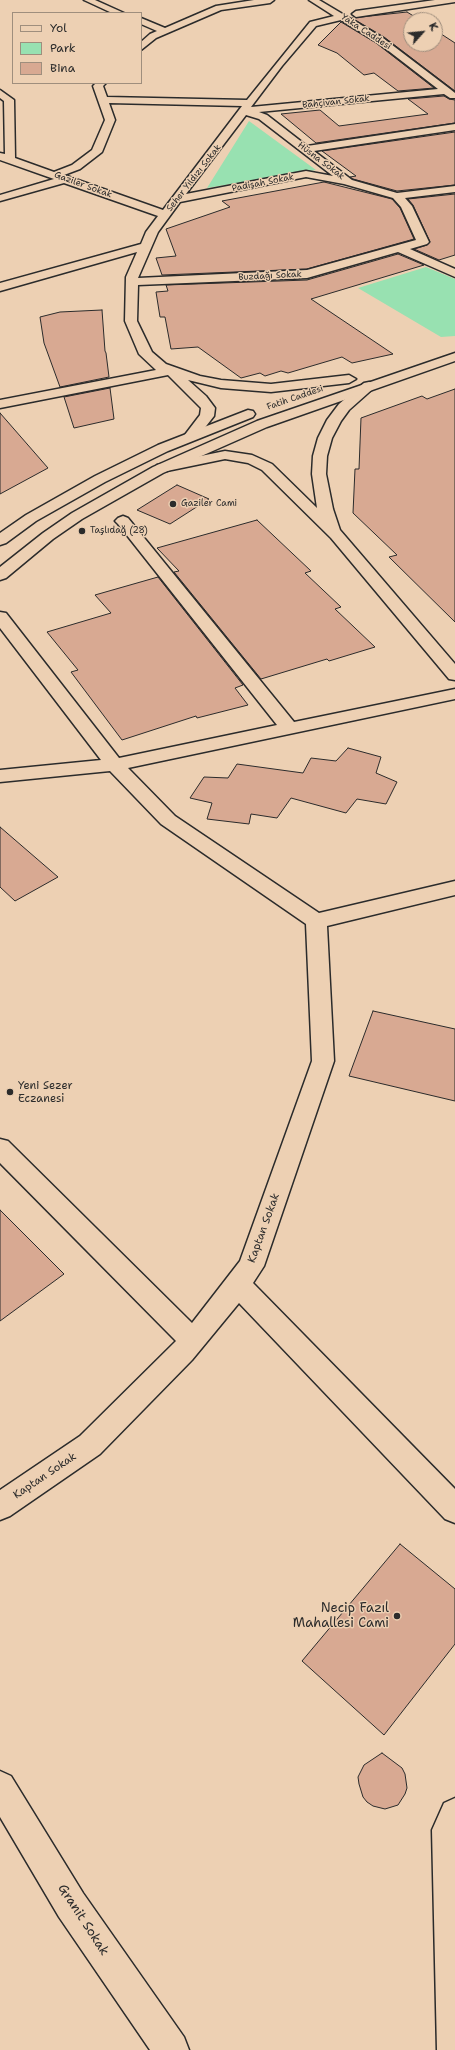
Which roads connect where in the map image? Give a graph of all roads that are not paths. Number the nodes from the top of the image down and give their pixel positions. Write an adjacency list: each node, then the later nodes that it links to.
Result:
1 (88, 0): 8 (street)
2 (270, 0): 12 (street)
3 (313, 0): 10 (street, Yaka Caddesi)
4 (328, 0): 9 (street, Yaka Caddesi)
5 (452, 0): 6 (street)
6 (443, 1): 7 (street); 9 (street)
7 (455, 8)
8 (118, 12)
9 (356, 14): 13 (street, Yaka Caddesi)
10 (343, 16): 17 (street, Yaka Caddesi); 19 (street, Seher Yıldızı Sokak)
11 (142, 21): 12 (street)
12 (165, 31): 14 (street)
13 (390, 36)
14 (142, 46)
15 (100, 84): 18 (street)
16 (0, 93): 22 (street)
17 (451, 95): 19 (street, Bahçivan Sokak)
18 (103, 100): 19 (street); 23 (street)
19 (247, 107): 21 (street, Hüsna Sokak); 28 (street, Seher Yıldızı Sokak)
20 (455, 127): 21 (street)
21 (305, 149): 24 (street, Hüsna Sokak)
22 (5, 158): 23 (street, Gaziler Sokak)
23 (61, 177): 27 (street); 29 (street, Gaziler Sokak)
24 (348, 182): 26 (street, Hüsna Sokak); 28 (street, Padişah Sokak)
25 (455, 189): 26 (street, Hüsna Sokak)
26 (397, 196): 31 (street, Buzdağı Sokak)
27 (0, 198)
28 (178, 199): 29 (street, Seher Yıldızı Sokak)
29 (165, 215): 30 (street, Seher Yıldızı Sokak)
30 (146, 246): 33 (street, Seher Yıldızı Sokak); 34 (street)
31 (400, 248): 32 (street); 33 (street, Buzdağı Sokak)
32 (455, 273)
33 (132, 282): 37 (street, Seher Yıldızı Sokak)
34 (0, 287)
35 (455, 344): 38 (street, Fatih Caddesi)
36 (455, 357): 38 (street, Fatih Caddesi)
37 (169, 371): 39 (street); 41 (street); 43 (street)
38 (373, 376): 39 (street, Fatih Caddesi); 44 (street, Fatih Caddesi); 46 (street)
39 (349, 379): 40 (street, Fatih Caddesi)
40 (290, 399)
41 (0, 404)
42 (258, 411): 43 (street, Fatih Caddesi)
43 (191, 436): 47 (street, Fatih Caddesi)
44 (158, 470): 46 (street); 48 (street)
45 (123, 521): 52 (street)
46 (336, 536): 50 (street)
47 (0, 540)
48 (0, 575)
49 (0, 617): 53 (street)
50 (455, 674)
51 (455, 694): 52 (street)
52 (289, 728): 53 (street)
53 (114, 765): 54 (street); 56 (street)
54 (0, 776)
55 (455, 888): 56 (street)
56 (316, 921): 58 (street, Kaptan Sokak)
57 (0, 1148): 59 (street)
58 (237, 1284): 59 (street, Kaptan Sokak); 61 (street)
59 (192, 1341): 60 (street, Kaptan Sokak)
60 (0, 1506)
61 (455, 1510)
62 (0, 1787): 64 (street, Granit Sokak)
63 (455, 1814): 65 (street)
64 (171, 2050)
65 (455, 2050)

